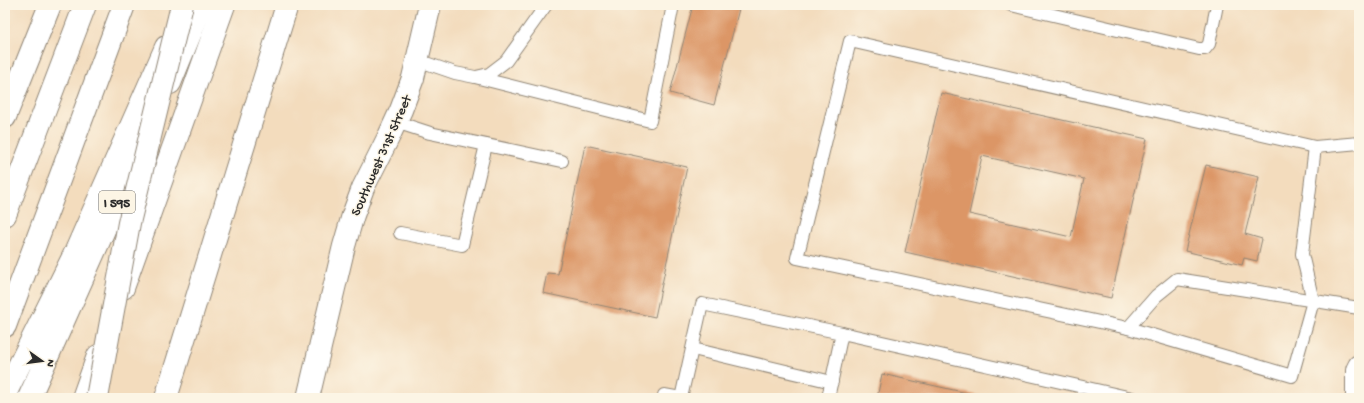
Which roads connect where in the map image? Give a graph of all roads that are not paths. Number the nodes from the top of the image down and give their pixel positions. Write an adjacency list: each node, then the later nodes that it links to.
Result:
1 (50, 5): 15 (main road)
2 (85, 5): 21 (main road)
3 (124, 5): 25 (main road)
4 (183, 5): 31 (main road); 34 (main road, bridge)
5 (202, 5): 32 (main road, I 595)
6 (224, 5): 33 (main road)
7 (287, 5): 35 (main road)
8 (430, 5): 13 (main road, Southwest 31st Street)
9 (546, 5): 14 (lane)
10 (673, 5): 14 (lane)
11 (1011, 5): 12 (lane)
12 (1217, 5)
13 (417, 60): 14 (lane); 16 (main road, Southwest 31st Street)
14 (475, 77)
15 (5, 117)
16 (396, 122): 18 (lane); 36 (main road, Southwest 31st Street)
17 (1359, 143): 19 (lane)
18 (486, 145): 20 (lane); 22 (lane)
19 (1315, 147): 23 (lane); 26 (lane)
20 (562, 161)
21 (5, 215)
22 (400, 234)
23 (1313, 301): 24 (lane); 26 (lane); 26 (lane)
24 (1359, 308)
25 (5, 326)
26 (1128, 328)
27 (842, 333): 28 (lane); 30 (lane); 40 (lane)
28 (693, 349): 30 (lane); 38 (lane)
29 (1359, 366): 41 (main road)
30 (832, 382): 39 (lane)
31 (5, 394)
32 (30, 398)
33 (83, 398)
34 (97, 398)
35 (166, 398)
36 (308, 398)
37 (664, 398): 38 (lane)
38 (681, 398)
39 (828, 398)
40 (1132, 398)
41 (1358, 398)

